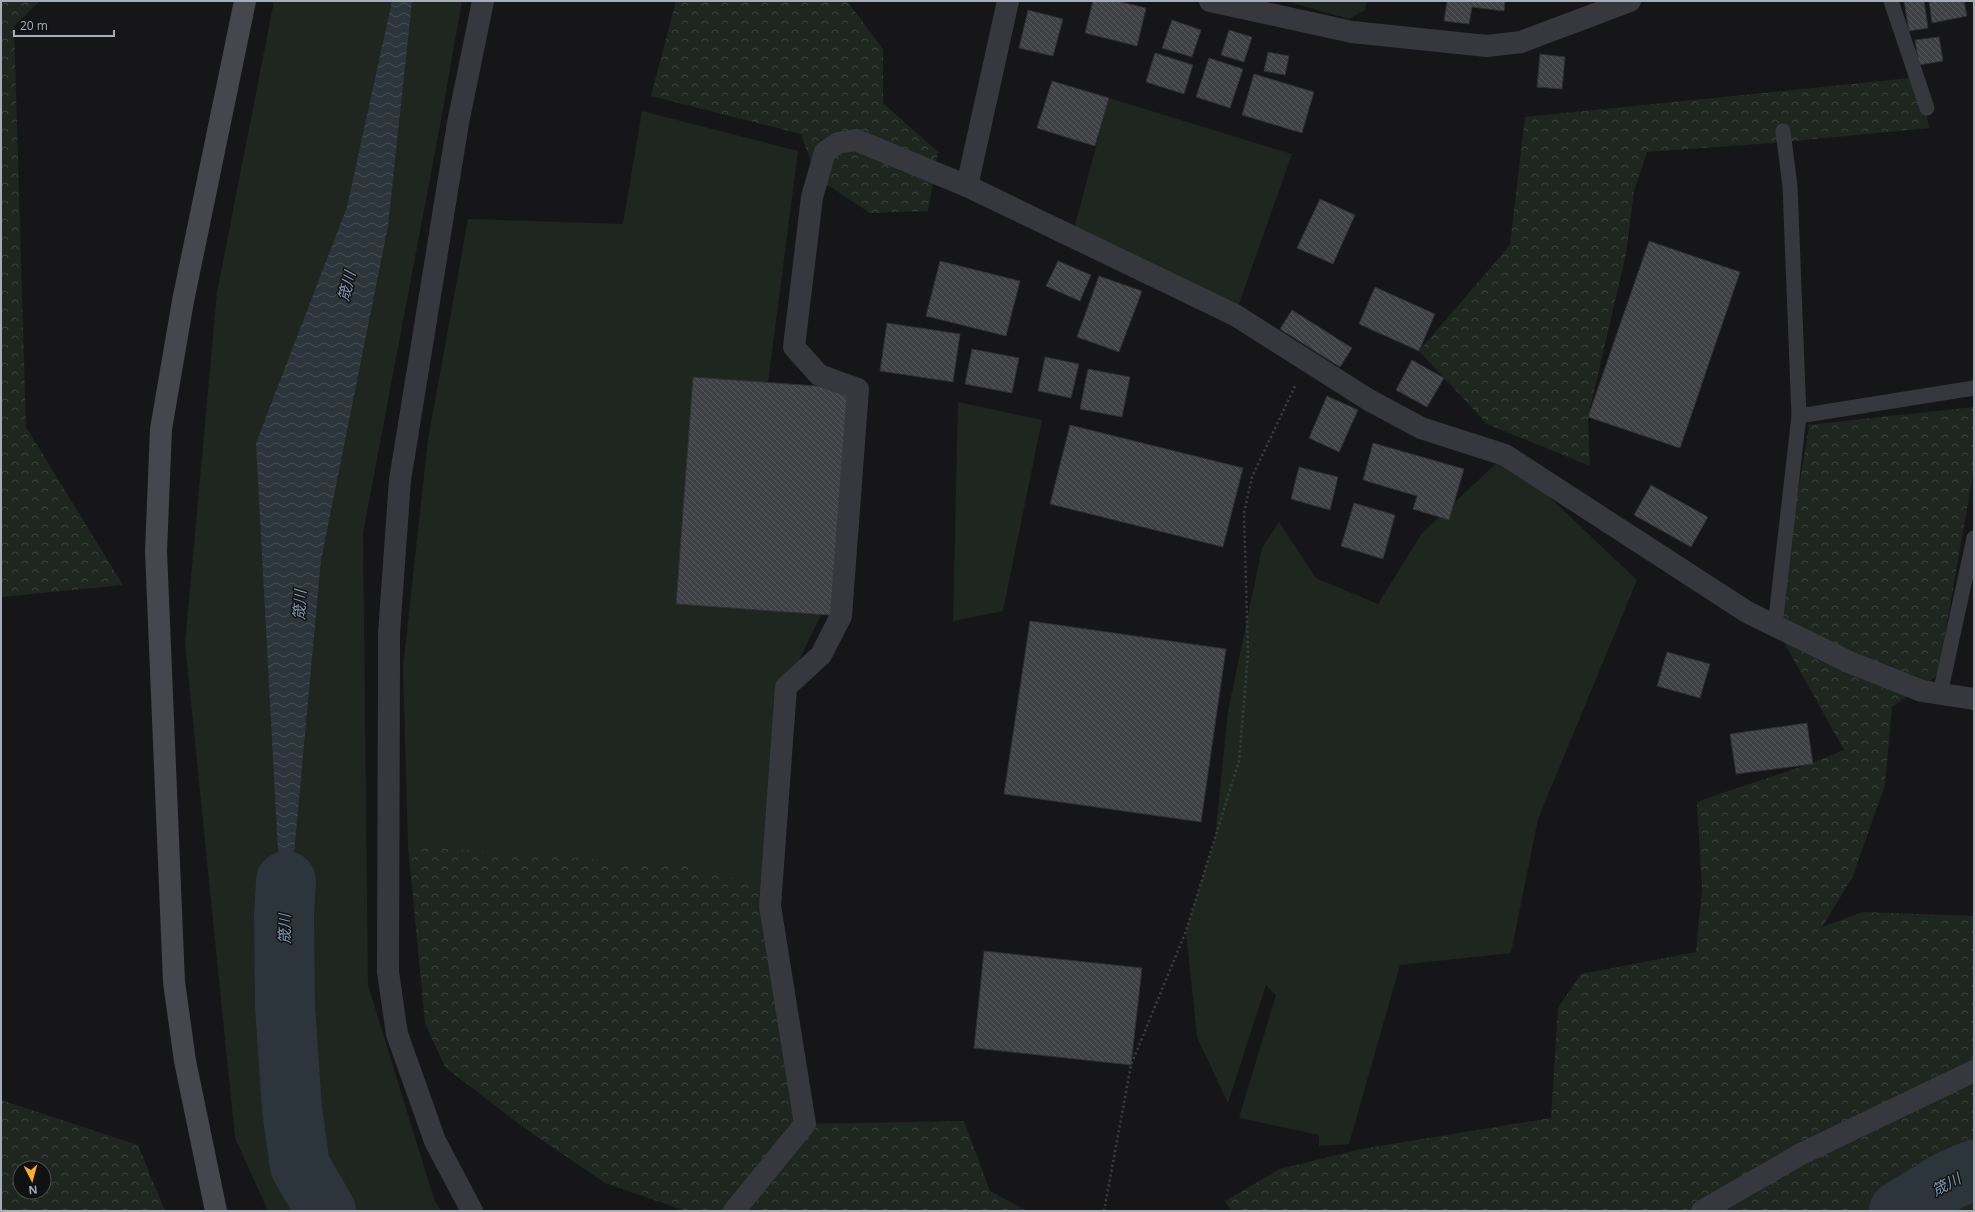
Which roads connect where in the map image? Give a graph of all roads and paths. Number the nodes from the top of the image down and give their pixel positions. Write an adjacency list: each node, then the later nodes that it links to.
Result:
1 (245, 1): 18 (street)
2 (483, 1): 19 (street)
3 (1008, 1): 9 (street)
4 (1210, 1): 5 (street)
5 (1630, 1)
6 (1891, 1): 7 (lane)
7 (1927, 108)
8 (1783, 131): 12 (lane)
9 (967, 186): 10 (street); 20 (street)
10 (1307, 360): 14 (street); 21 (path)
11 (1974, 388): 12 (lane)
12 (1799, 416): 14 (lane)
13 (1974, 538): 15 (lane)
14 (1775, 626): 15 (street)
15 (1940, 694): 16 (street)
16 (1974, 700)
17 (1974, 1071): 22 (street)
18 (216, 1211)
19 (472, 1211)
20 (734, 1211)
21 (1104, 1211)
22 (1702, 1211)

